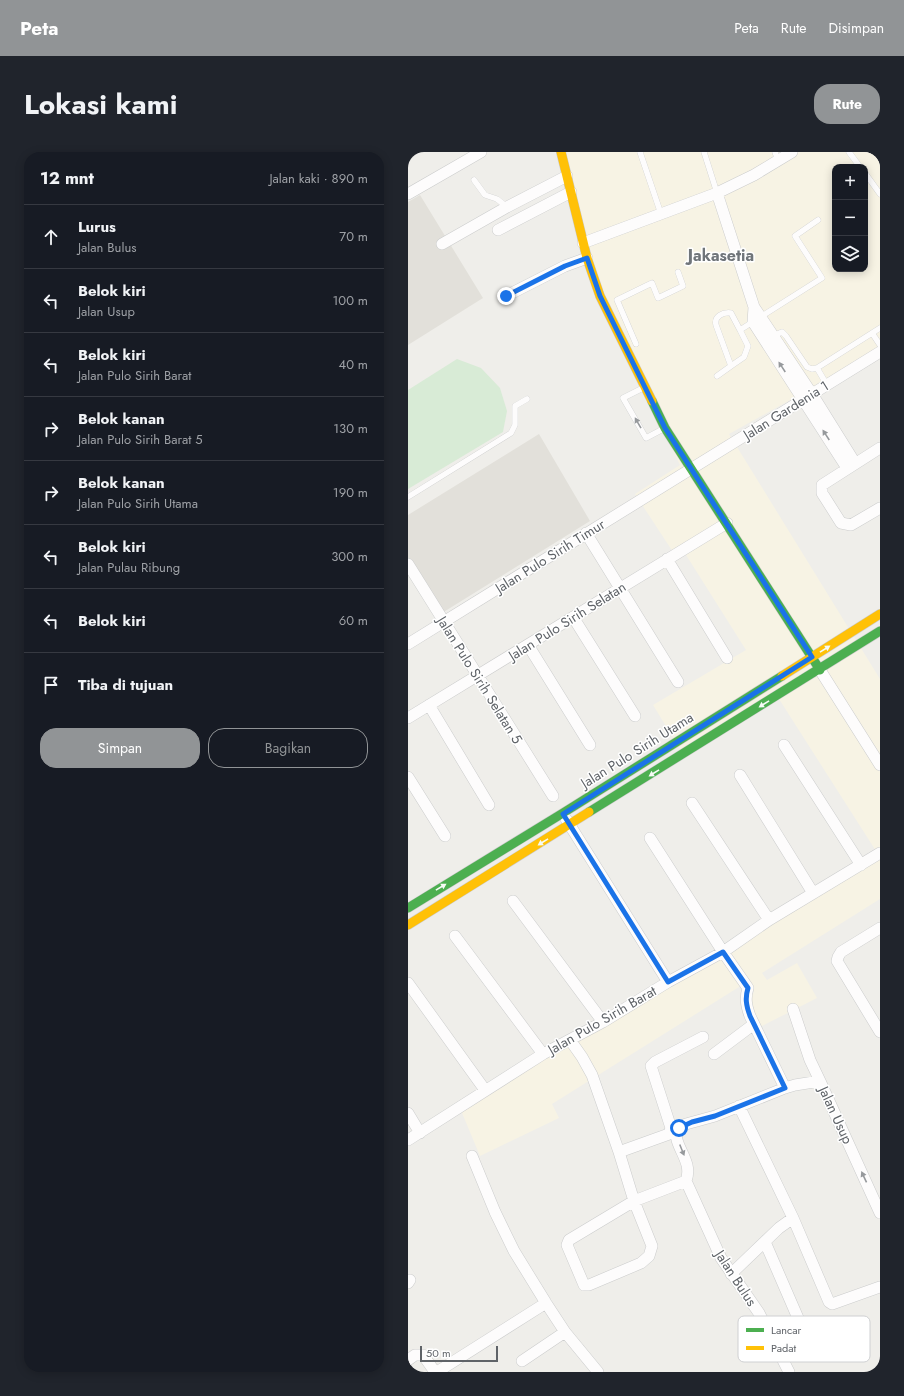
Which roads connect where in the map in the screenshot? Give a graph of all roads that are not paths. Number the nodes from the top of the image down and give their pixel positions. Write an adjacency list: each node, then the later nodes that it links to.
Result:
1 (481, 152): 15 (street)
2 (561, 152): 9 (main road)
3 (640, 152): 18 (lane)
4 (704, 152): 14 (lane)
5 (792, 152): 7 (street)
6 (849, 152): 8 (lane)
7 (777, 156): 14 (street)
8 (858, 164)
9 (567, 176): 13 (main road); 17 (street)
10 (868, 177): 12 (lane)
11 (474, 180): 17 (lane)
12 (878, 187): 16 (lane)
13 (571, 192): 20 (street); 21 (main road)
14 (717, 193): 18 (street); 26 (street)
15 (408, 194)
16 (880, 194)
17 (507, 207): 22 (street)
18 (661, 214): 21 (street)
19 (818, 220): 26 (lane)
20 (498, 230)
21 (583, 243): 23 (main road)
22 (442, 244)
23 (587, 258): 25 (street); 28 (main road)
24 (678, 272): 27 (lane)
25 (506, 296)
26 (757, 320): 30 (lane); 32 (street); 41 (street, one-way to 26)
27 (627, 323): 28 (lane); 33 (lane)
28 (616, 328): 40 (main road)
29 (880, 328): 31 (lane)
30 (740, 330): 36 (lane); 36 (lane)
31 (872, 333): 34 (lane); 37 (lane)
32 (773, 336): 37 (lane); 41 (street)
33 (636, 344)
34 (880, 345)
35 (880, 352): 39 (street, Jalan Gardenia 1)
36 (731, 366): 38 (lane)
37 (816, 368): 39 (lane)
38 (717, 376)
39 (827, 385): 41 (street, Jalan Gardenia 1)
40 (645, 387): 43 (main road); 43 (lane, one-way to 40)
41 (808, 397): 45 (street); 46 (street, Jalan Gardenia 1)
42 (527, 399): 47 (lane)
43 (665, 428): 46 (main road)
44 (880, 448): 45 (street)
45 (851, 466): 48 (street)
46 (692, 469): 49 (main road); 50 (street, Jalan Pulo Sirih Timur)
47 (408, 497)
48 (880, 508)
49 (726, 523): 51 (street, Jalan Pulo Sirih Selatan); 63 (main road)
50 (586, 533): 54 (street); 57 (street, Jalan Pulo Sirih Timur)
51 (667, 560): 54 (street, Jalan Pulo Sirih Selatan); 64 (street)
52 (408, 564): 53 (street, Jalan Pulo Sirih Selatan 5)
53 (412, 577): 57 (street, Jalan Pulo Sirih Selatan 5)
54 (620, 588): 56 (street, Jalan Pulo Sirih Selatan); 67 (street)
55 (880, 614): 58 (main road, Jalan Pulo Sirih Utama)
56 (573, 617): 62 (street, Jalan Pulo Sirih Selatan); 71 (street)
57 (444, 622): 60 (street, Jalan Pulo Sirih Timur); 66 (street, Jalan Pulo Sirih Selatan 5)
58 (852, 631): 61 (main road); 63 (main road, Jalan Pulo Sirih Utama, one-way to 58)
59 (880, 631): 61 (main road, Jalan Pulo Sirih Utama)
60 (408, 644)
61 (860, 644): 65 (main road, Jalan Pulo Sirih Utama)
62 (528, 645): 66 (street, Jalan Pulo Sirih Selatan); 73 (street)
63 (812, 657): 65 (main road); 68 (main road, Jalan Pulo Sirih Utama)
64 (727, 658)
65 (820, 670): 69 (main road, Jalan Pulo Sirih Utama); 75 (street)
66 (478, 676): 70 (street, Jalan Pulo Sirih Selatan); 78 (street, Jalan Pulo Sirih Selatan 5)
67 (678, 682)
68 (772, 682): 69 (main road); 81 (main road, Jalan Pulo Sirih Utama)
69 (779, 694): 82 (main road, Jalan Pulo Sirih Utama, one-way to 82)
70 (429, 706): 72 (street, Jalan Pulo Sirih Selatan); 80 (street)
71 (635, 716)
72 (408, 718)
73 (590, 745)
74 (784, 745): 86 (street)
75 (880, 765)
76 (740, 775): 87 (street)
77 (408, 777): 83 (street)
78 (553, 796)
79 (692, 803): 90 (street)
80 (489, 805)
81 (563, 814): 82 (street); 89 (main road, Jalan Pulo Sirih Utama, one-way to 81)
82 (570, 825): 91 (main road, Jalan Pulo Sirih Utama, one-way to 91); 95 (street)
83 (445, 836)
84 (650, 838): 94 (street)
85 (880, 853): 86 (street, Jalan Pulo Sirih Barat)
86 (861, 865): 87 (street, Jalan Pulo Sirih Barat)
87 (813, 893): 90 (street, Jalan Pulo Sirih Barat)
88 (513, 901): 98 (street)
89 (408, 908)
90 (769, 920): 94 (street, Jalan Pulo Sirih Barat)
91 (408, 925)
92 (880, 928): 100 (street)
93 (456, 936): 103 (street)
94 (723, 952): 95 (street, Jalan Pulo Sirih Barat); 99 (street)
95 (668, 982): 98 (street, Jalan Pulo Sirih Barat)
96 (408, 983): 107 (street)
97 (793, 1008): 105 (street)
98 (603, 1022): 102 (street, Jalan Pulo Sirih Barat)
99 (754, 1024): 104 (street); 106 (street)
100 (880, 1032)
101 (703, 1036): 112 (street)
102 (570, 1040): 103 (street, Jalan Pulo Sirih Barat); 112 (street)
103 (543, 1054): 107 (street, Jalan Pulo Sirih Barat)
104 (714, 1054)
105 (820, 1081): 106 (street, Jalan Usup); 116 (street, Jalan Usup, one-way to 105)
106 (785, 1088): 108 (street, Jalan Bulus)
107 (485, 1090): 110 (street, Jalan Pulo Sirih Barat)
108 (739, 1106): 114 (street, Jalan Bulus, one-way to 114); 117 (street)
109 (408, 1114): 110 (street)
110 (420, 1133): 111 (street, Jalan Pulo Sirih Barat)
111 (408, 1140)
112 (619, 1152): 115 (street)
113 (472, 1156): 121 (street)
114 (686, 1182): 115 (street); 119 (street, Jalan Bulus)
115 (634, 1201): 115 (street)
116 (880, 1212)
117 (793, 1218): 118 (street); 120 (street)
118 (764, 1242): 119 (street); 123 (street)
119 (731, 1274): 122 (street, Jalan Bulus)
120 (880, 1287)
121 (546, 1303): 124 (street); 128 (street)
122 (761, 1316)
123 (797, 1316)
124 (565, 1332): 126 (street); 129 (street)
125 (412, 1357): 128 (street)
126 (522, 1361)
127 (784, 1362): 130 (street, Jalan Bulus)
128 (436, 1372)
129 (598, 1372)
130 (789, 1372)

